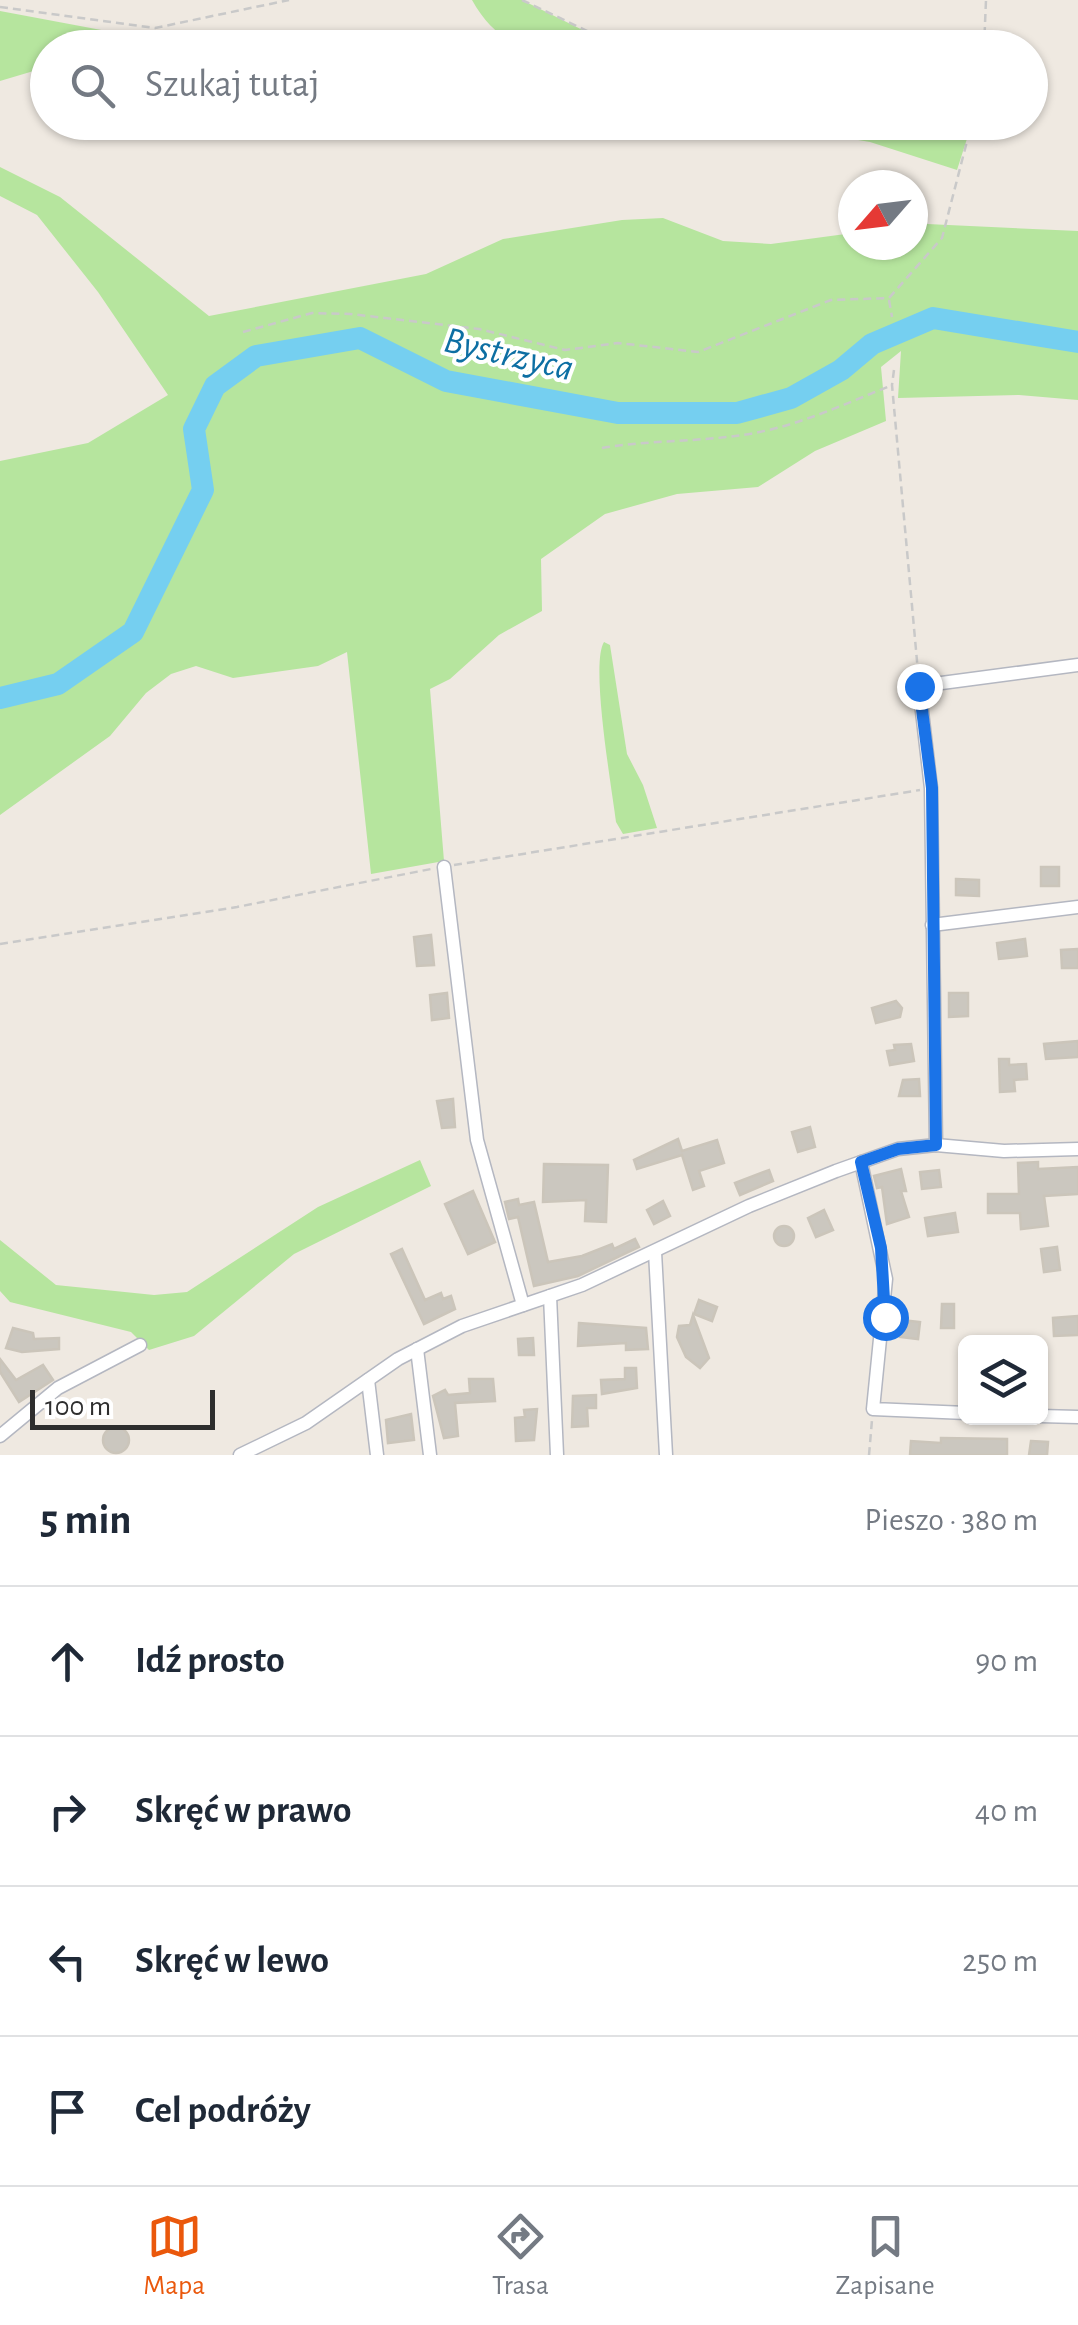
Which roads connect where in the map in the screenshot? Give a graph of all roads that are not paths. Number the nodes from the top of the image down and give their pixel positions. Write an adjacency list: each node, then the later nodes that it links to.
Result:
1 (1078, 665): 4 (street)
2 (444, 867): 10 (street)
3 (1078, 906): 4 (street)
4 (932, 925): 5 (street)
5 (936, 1145): 6 (street); 7 (street)
6 (1078, 1150)
7 (861, 1162): 8 (street); 14 (street)
8 (655, 1252): 9 (street); 22 (street)
9 (550, 1296): 10 (street); 21 (street)
10 (524, 1305): 12 (street)
11 (140, 1345): 17 (street)
12 (417, 1349): 13 (street); 20 (street)
13 (368, 1380): 18 (street); 19 (street)
14 (958, 1413)
15 (1048, 1416): 16 (street)
16 (1078, 1417)
17 (0, 1436)
18 (240, 1455)
19 (377, 1455)
20 (430, 1455)
21 (557, 1455)
22 (666, 1455)

